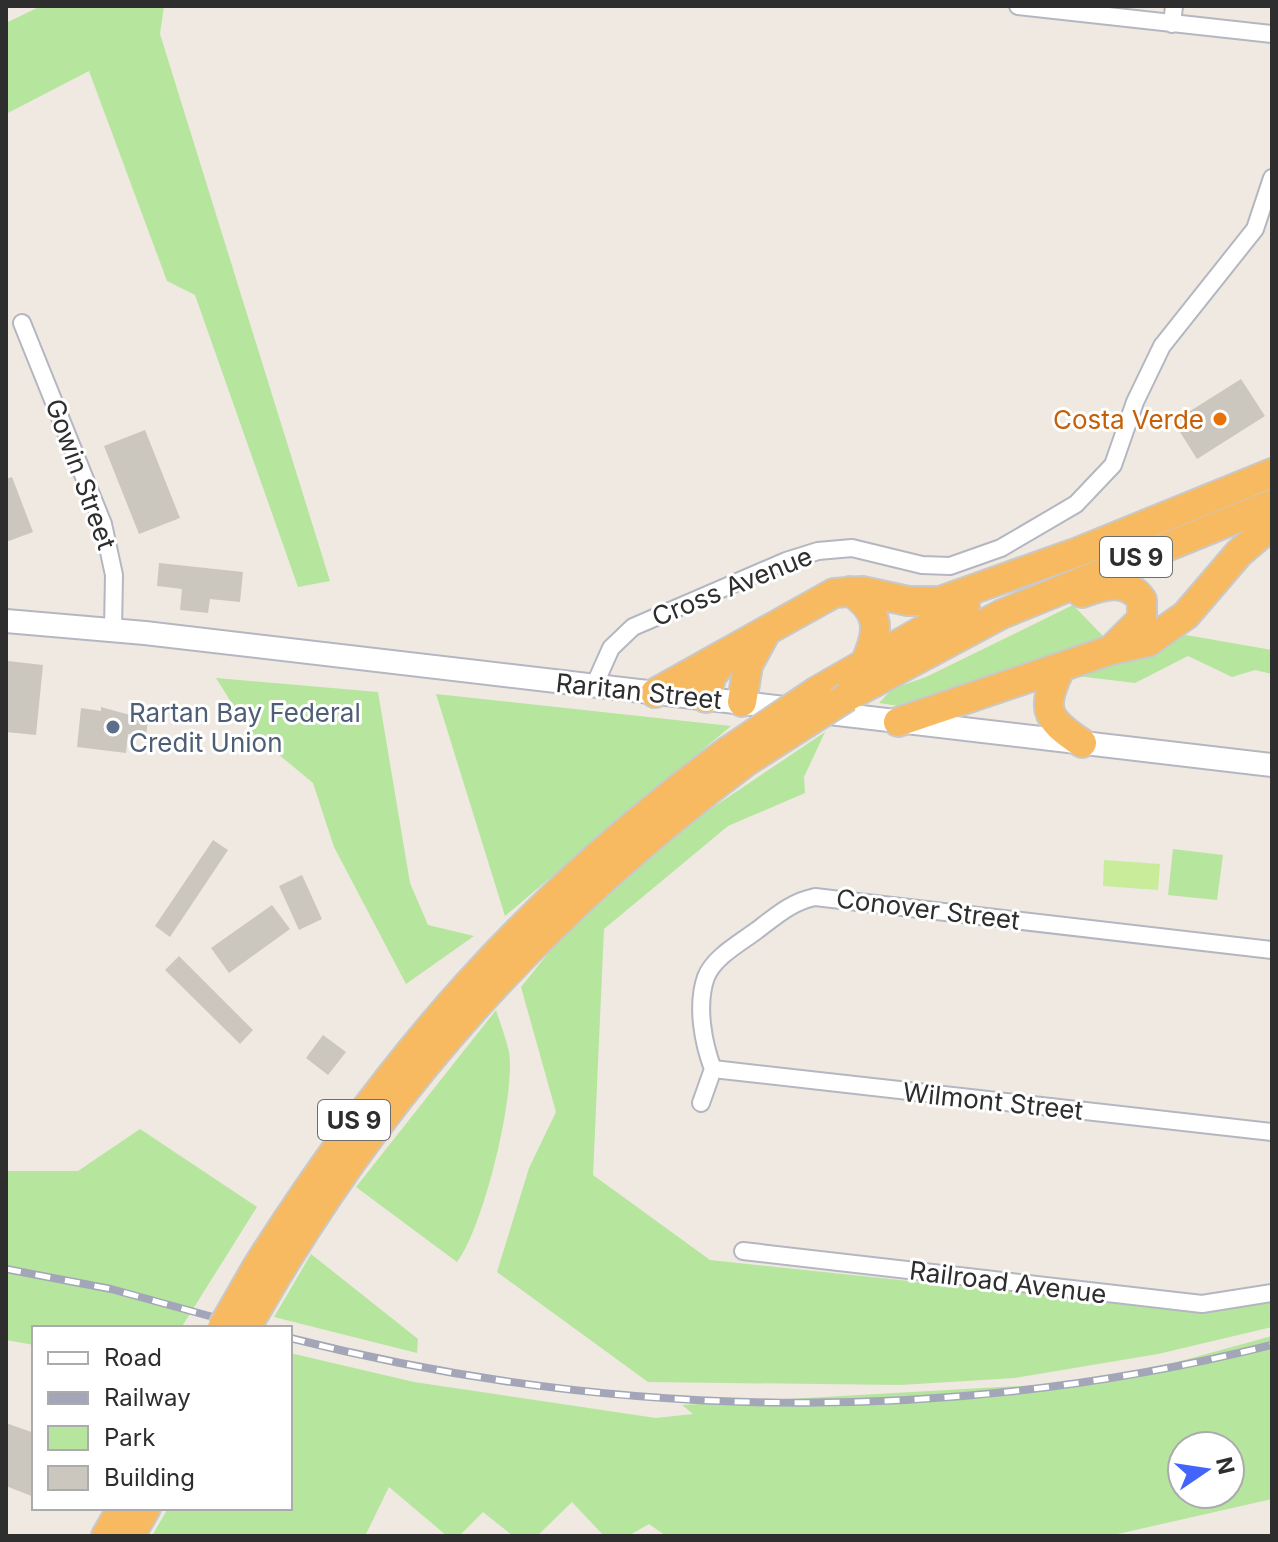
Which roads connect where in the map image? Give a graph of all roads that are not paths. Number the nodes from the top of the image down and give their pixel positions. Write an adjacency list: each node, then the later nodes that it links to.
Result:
1 (1018, 6): 3 (street)
2 (1174, 6): 3 (street)
3 (1172, 24): 4 (street)
4 (1272, 34)
5 (1272, 178): 20 (street, Cross Avenue)
6 (22, 323): 14 (street, Gowin Street)
7 (1272, 473): 10 (highway, US 9)
8 (1272, 504): 12 (highway, US 9)
9 (1272, 525): 16 (highway)
10 (1048, 563): 11 (highway); 18 (highway, US 9)
11 (850, 591): 15 (highway); 18 (highway)
12 (1002, 614): 16 (highway); 26 (highway, US 9, bridge)
13 (6, 621): 14 (street, Raritan Street)
14 (113, 630): 20 (street, Raritan Street)
15 (766, 632): 17 (highway); 23 (highway)
16 (1111, 650): 19 (highway)
17 (730, 652): 21 (highway); 22 (highway)
18 (866, 661): 26 (highway, US 9, bridge)
19 (1061, 667): 24 (highway); 25 (highway)
20 (594, 686): 21 (street, Raritan Street)
21 (655, 693): 22 (street, Raritan Street)
22 (706, 698): 23 (street, Raritan Street)
23 (742, 702): 24 (street, Raritan Street)
24 (898, 722): 25 (street, Raritan Street)
25 (1082, 743): 27 (street, Raritan Street)
26 (738, 756): 33 (highway, US 9)
27 (1272, 765)
28 (1272, 950): 29 (street, Conover Street)
29 (713, 1069): 30 (street); 31 (street, Wilmont Street)
30 (701, 1103)
31 (1272, 1132)
32 (743, 1251): 34 (street, Railroad Avenue)
33 (268, 1270): 35 (highway, US 9, bridge); 36 (highway, US 9, bridge)
34 (1272, 1293)
35 (224, 1326)
36 (247, 1326)
37 (121, 1510): 39 (highway)
38 (145, 1510): 40 (highway)
39 (106, 1536)
40 (130, 1536)

